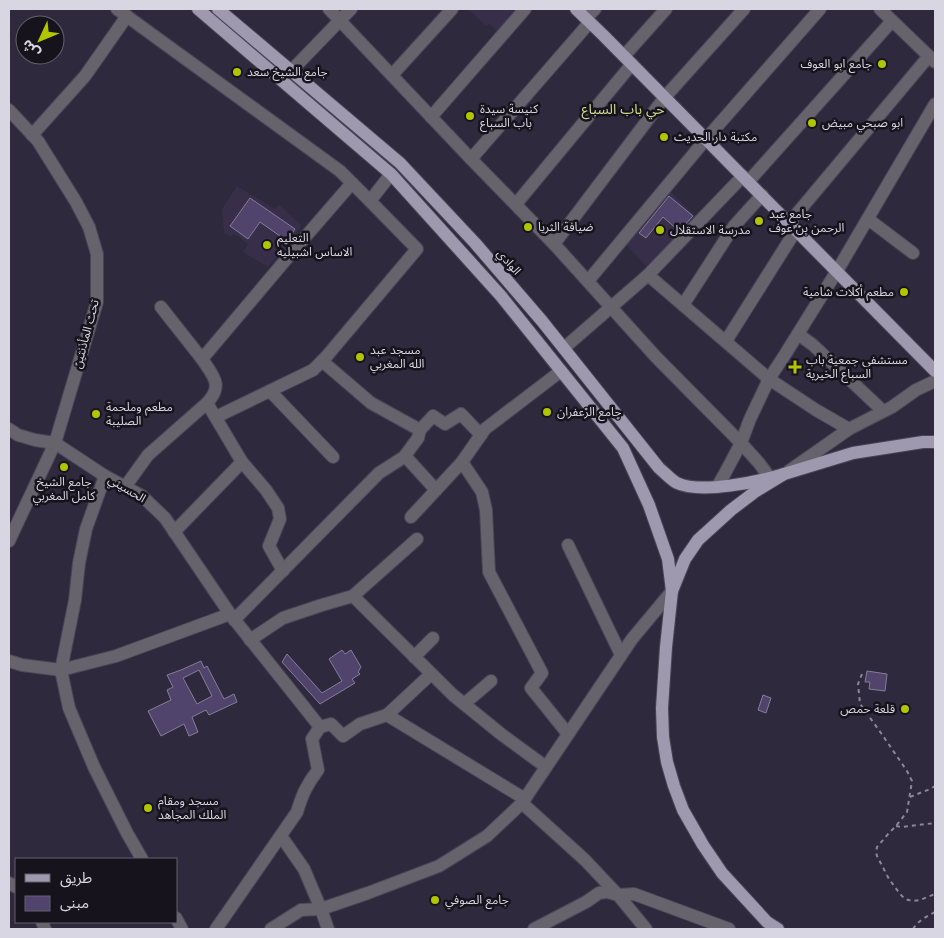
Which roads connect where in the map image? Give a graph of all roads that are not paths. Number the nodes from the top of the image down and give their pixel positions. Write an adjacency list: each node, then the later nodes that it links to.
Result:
1 (116, 9): 13 (street)
2 (198, 9): 28 (main road)
3 (218, 9): 19 (main road, الوادي)
4 (329, 9): 15 (street)
5 (351, 9): 15 (street)
6 (452, 9): 20 (street)
7 (525, 9): 24 (street)
8 (576, 9): 14 (main road)
9 (666, 9): 18 (street)
10 (744, 9): 21 (street)
11 (820, 9): 26 (street)
12 (880, 9): 16 (street)
13 (127, 16): 25 (street); 30 (street)
14 (590, 16): 18 (main road); 27 (street)
15 (340, 21): 19 (street); 20 (street)
16 (892, 21): 17 (street); 29 (street)
17 (932, 59): 35 (street)
18 (628, 60): 21 (main road); 33 (street)
19 (291, 71): 46 (main road, الوادي)
20 (392, 75): 24 (street)
21 (665, 97): 26 (main road); 36 (street)
22 (935, 104): 34 (street)
23 (9, 110): 25 (street, تحت المأذنتين)
24 (432, 117): 27 (street)
25 (32, 134): 62 (street, تحت المأذنتين)
26 (706, 139): 29 (main road); 40 (street)
27 (471, 160): 33 (street)
28 (391, 174): 32 (street); 49 (main road)
29 (746, 179): 31 (main road); 39 (street)
30 (352, 183): 32 (street); 47 (street)
31 (762, 196): 35 (main road); 41 (street)
32 (370, 201): 48 (street)
33 (516, 204): 36 (street)
34 (868, 219): 37 (street); 38 (street)
35 (793, 226): 38 (main road); 45 (street)
36 (554, 244): 40 (street)
37 (913, 253)
38 (837, 271): 44 (street); 50 (main road)
39 (648, 275): 41 (street); 43 (street)
40 (588, 281): 43 (street)
41 (683, 305): 45 (street)
42 (161, 307): 47 (street)
43 (612, 308): 46 (street); 63 (street)
44 (798, 334): 51 (street); 55 (street)
45 (726, 342): 51 (street)
46 (564, 348): 72 (main road, الوادي)
47 (202, 359): 54 (street)
48 (322, 361): 53 (street); 59 (street)
49 (561, 371): 60 (street); 80 (main road)
50 (935, 371)
51 (769, 379): 58 (street); 63 (street)
52 (935, 381): 55 (street)
53 (270, 391): 56 (street); 65 (street)
54 (208, 403): 56 (street); 71 (street)
55 (883, 412): 58 (street)
56 (216, 417): 66 (street)
57 (9, 429): 62 (street, الحسيني)
58 (849, 429): 68 (street)
59 (420, 430): 60 (street); 64 (street)
60 (482, 435): 67 (street)
61 (935, 442): 68 (main road)
62 (55, 443): 69 (street, الحسيني); 77 (street, تحت المأذنتين)
63 (740, 443): 70 (street); 72 (street)
64 (405, 456): 73 (street); 79 (street)
65 (333, 457)
66 (242, 462): 75 (street); 79 (street)
67 (462, 462): 73 (street); 94 (street)
68 (784, 474): 70 (main road, الوادي); 80 (main road)
69 (105, 476): 71 (street, الحسيني); 88 (street)
70 (770, 478): 72 (main road, الوادي)
71 (125, 487): 75 (street, الحسيني)
72 (717, 487)
73 (436, 490): 74 (street)
74 (411, 517)
75 (174, 532): 82 (street, الحسيني)
76 (417, 539): 81 (street)
77 (9, 541)
78 (568, 545): 85 (street)
79 (283, 570): 82 (street)
80 (672, 591): 85 (street); 107 (main road)
81 (353, 596): 84 (street); 86 (street)
82 (232, 617): 84 (street, الحسيني); 88 (street)
83 (434, 638): 86 (street)
84 (250, 640): 93 (street, الحسيني)
85 (621, 655): 94 (street)
86 (414, 657): 89 (street)
87 (9, 661): 88 (street)
88 (61, 670): 98 (street)
89 (431, 674): 91 (street); 92 (street)
90 (491, 681): 91 (street)
91 (464, 704): 95 (street)
92 (387, 715): 93 (street); 96 (street)
93 (320, 726): 97 (street)
94 (568, 734): 95 (street)
95 (546, 767): 96 (street)
96 (524, 801): 99 (street); 100 (street)
97 (281, 836): 100 (street); 101 (street)
98 (141, 858)
99 (618, 895): 104 (street); 105 (street); 106 (street)
100 (321, 909): 102 (street); 103 (street)
101 (216, 929)
102 (271, 929)
103 (328, 929)
104 (534, 929)
105 (646, 929)
106 (728, 929)
107 (778, 929)

